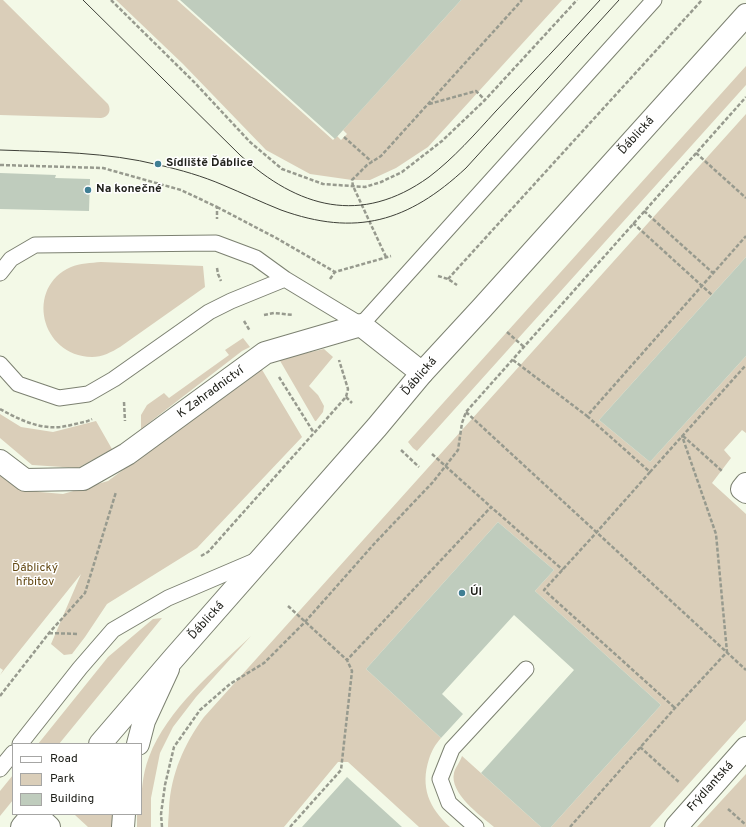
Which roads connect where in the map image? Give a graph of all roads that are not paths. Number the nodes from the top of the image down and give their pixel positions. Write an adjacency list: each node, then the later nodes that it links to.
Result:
1 (654, 0): 5 (lane)
2 (746, 15): 7 (main road, Ďáblická)
3 (0, 273): 4 (lane)
4 (285, 279): 5 (lane); 6 (lane)
5 (361, 325): 7 (main road); 8 (main road, K Zahradnictví)
6 (0, 364)
7 (422, 373): 9 (main road, Ďáblická)
8 (0, 461)
9 (264, 557): 10 (main road, Ďáblická); 12 (lane)
10 (173, 659): 13 (main road, Ďáblická); 14 (main road)
11 (526, 669): 24 (lane)
12 (21, 743)
13 (101, 743)
14 (138, 743)
15 (746, 748): 25 (main road, Frýdlantská)
16 (12, 754): 17 (lane)
17 (0, 769)
18 (33, 815): 21 (main road)
19 (35, 815): 22 (main road)
20 (124, 815): 23 (main road)
21 (22, 827)
22 (49, 827)
23 (124, 827)
24 (476, 827)
25 (676, 827)

